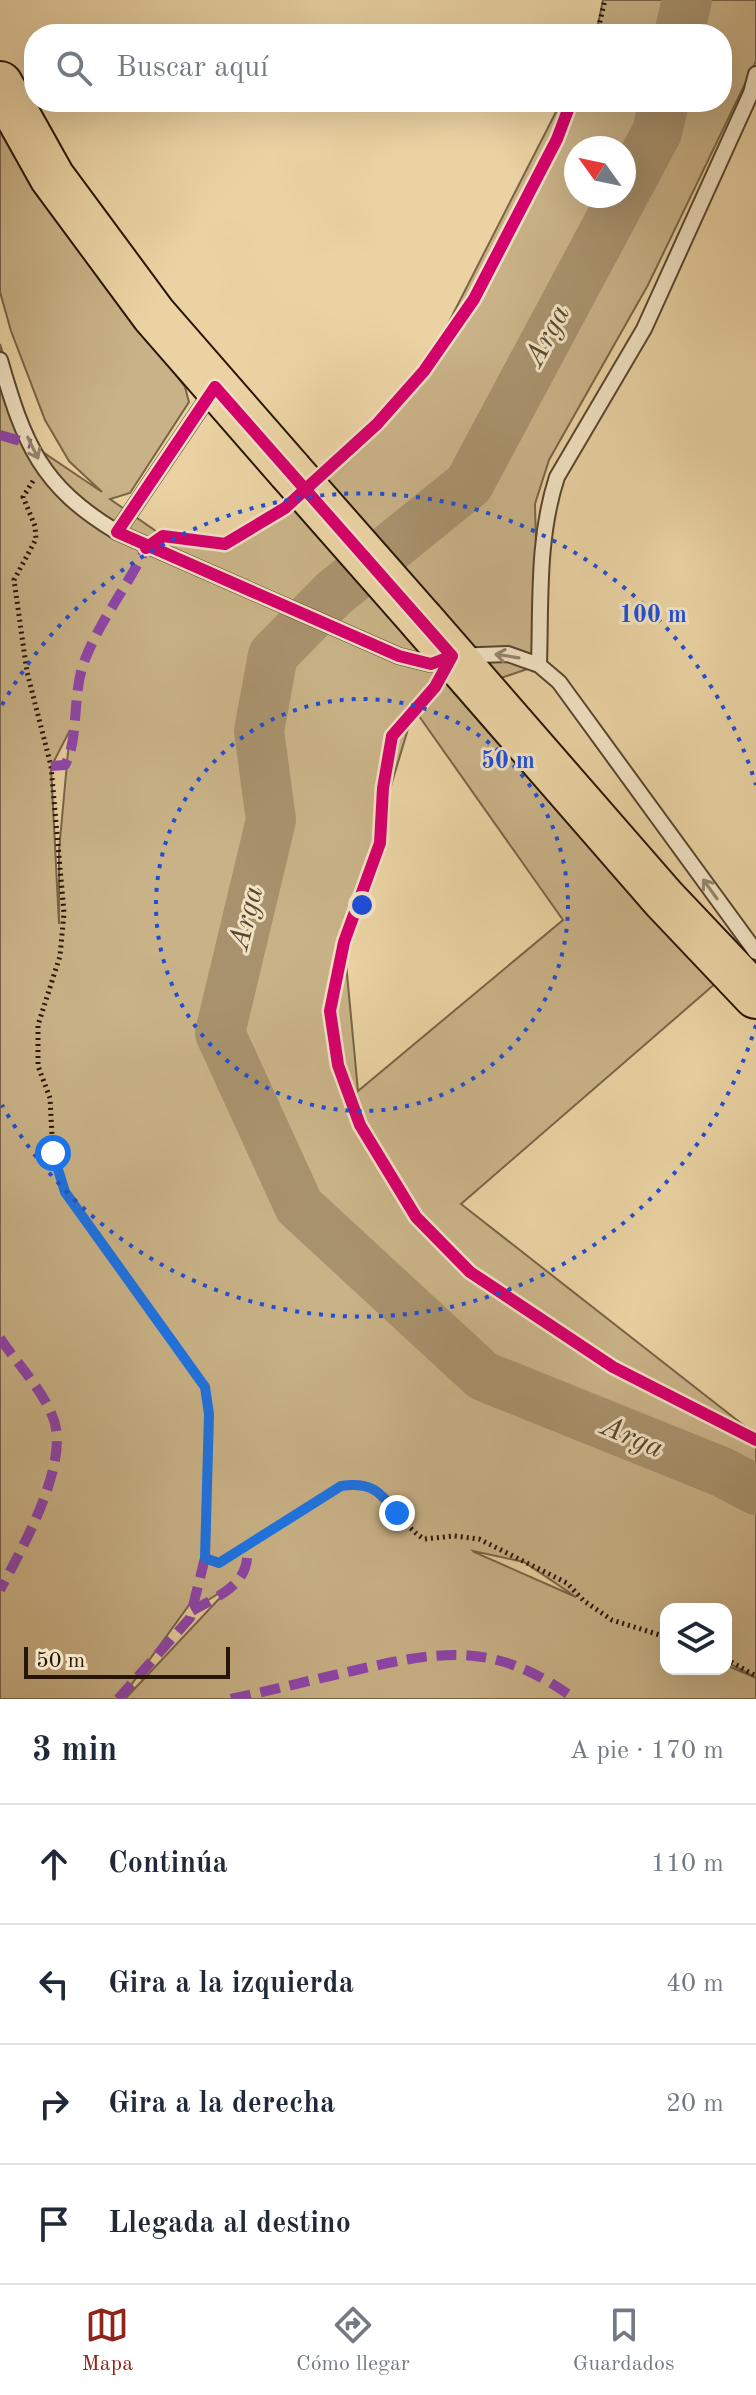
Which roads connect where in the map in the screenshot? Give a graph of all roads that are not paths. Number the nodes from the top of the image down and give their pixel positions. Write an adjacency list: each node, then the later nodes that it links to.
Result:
1 (756, 74): 8 (lane)
2 (0, 84): 4 (highway)
3 (0, 360): 5 (lane, one-way to 5)
4 (215, 387): 5 (lane); 6 (highway, bridge)
5 (117, 532): 6 (lane)
6 (411, 638): 7 (highway)
7 (452, 656): 8 (lane, one-way to 7); 10 (highway)
8 (539, 665): 9 (lane, one-way to 8)
9 (756, 952)
10 (756, 996)

